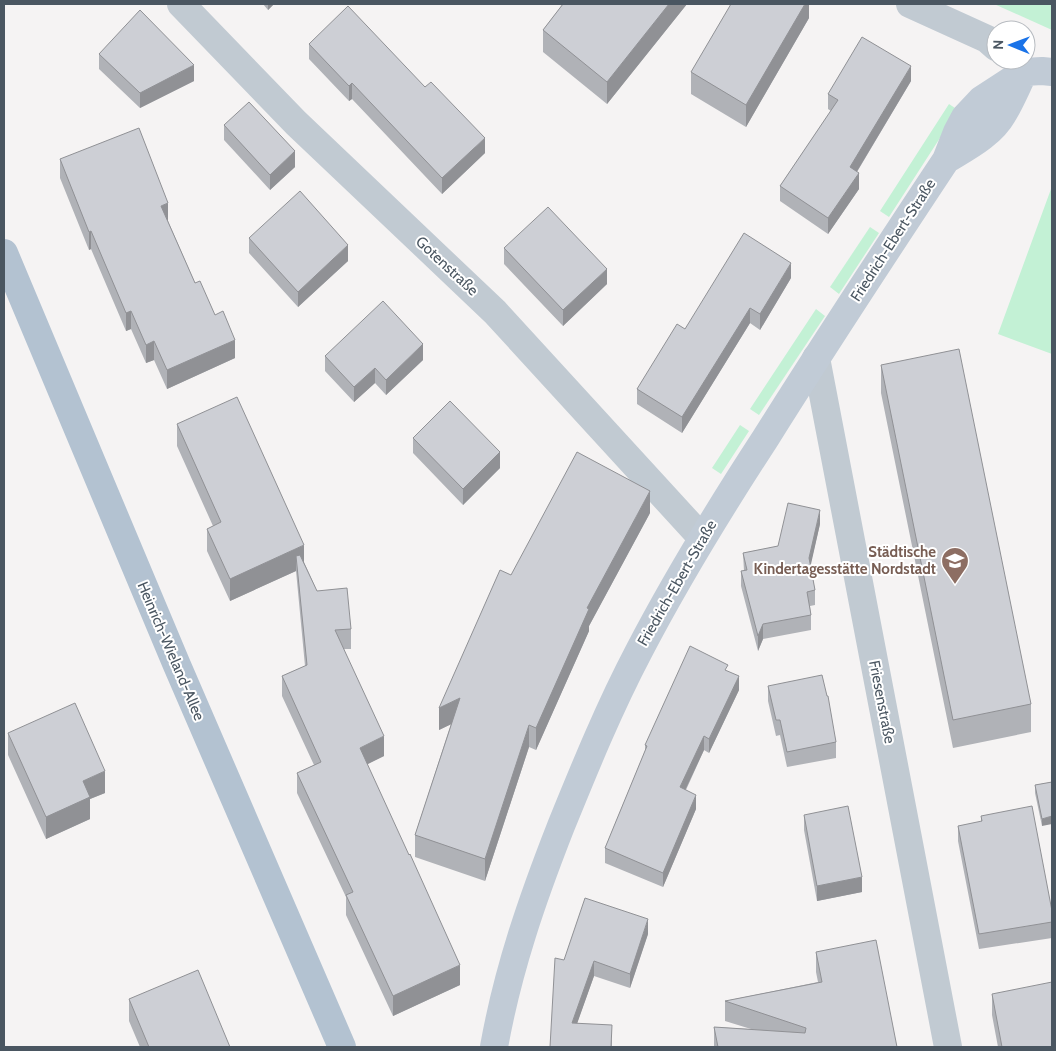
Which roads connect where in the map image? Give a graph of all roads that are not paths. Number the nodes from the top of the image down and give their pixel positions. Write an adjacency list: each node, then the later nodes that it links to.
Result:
1 (181, 4): 9 (street, Gotenstraße)
2 (910, 4): 3 (street)
3 (986, 39)
4 (1013, 70): 8 (main road, Friedrich-Ebert-Straße)
5 (1036, 70): 6 (main road)
6 (1052, 72)
7 (4, 253): 10 (main road, Heinrich-Wieland-Allee)
8 (816, 358): 9 (main road, Friedrich-Ebert-Straße); 12 (street, Friesenstraße)
9 (702, 538): 11 (main road, Friedrich-Ebert-Straße)
10 (342, 1047)
11 (494, 1047)
12 (948, 1047)

